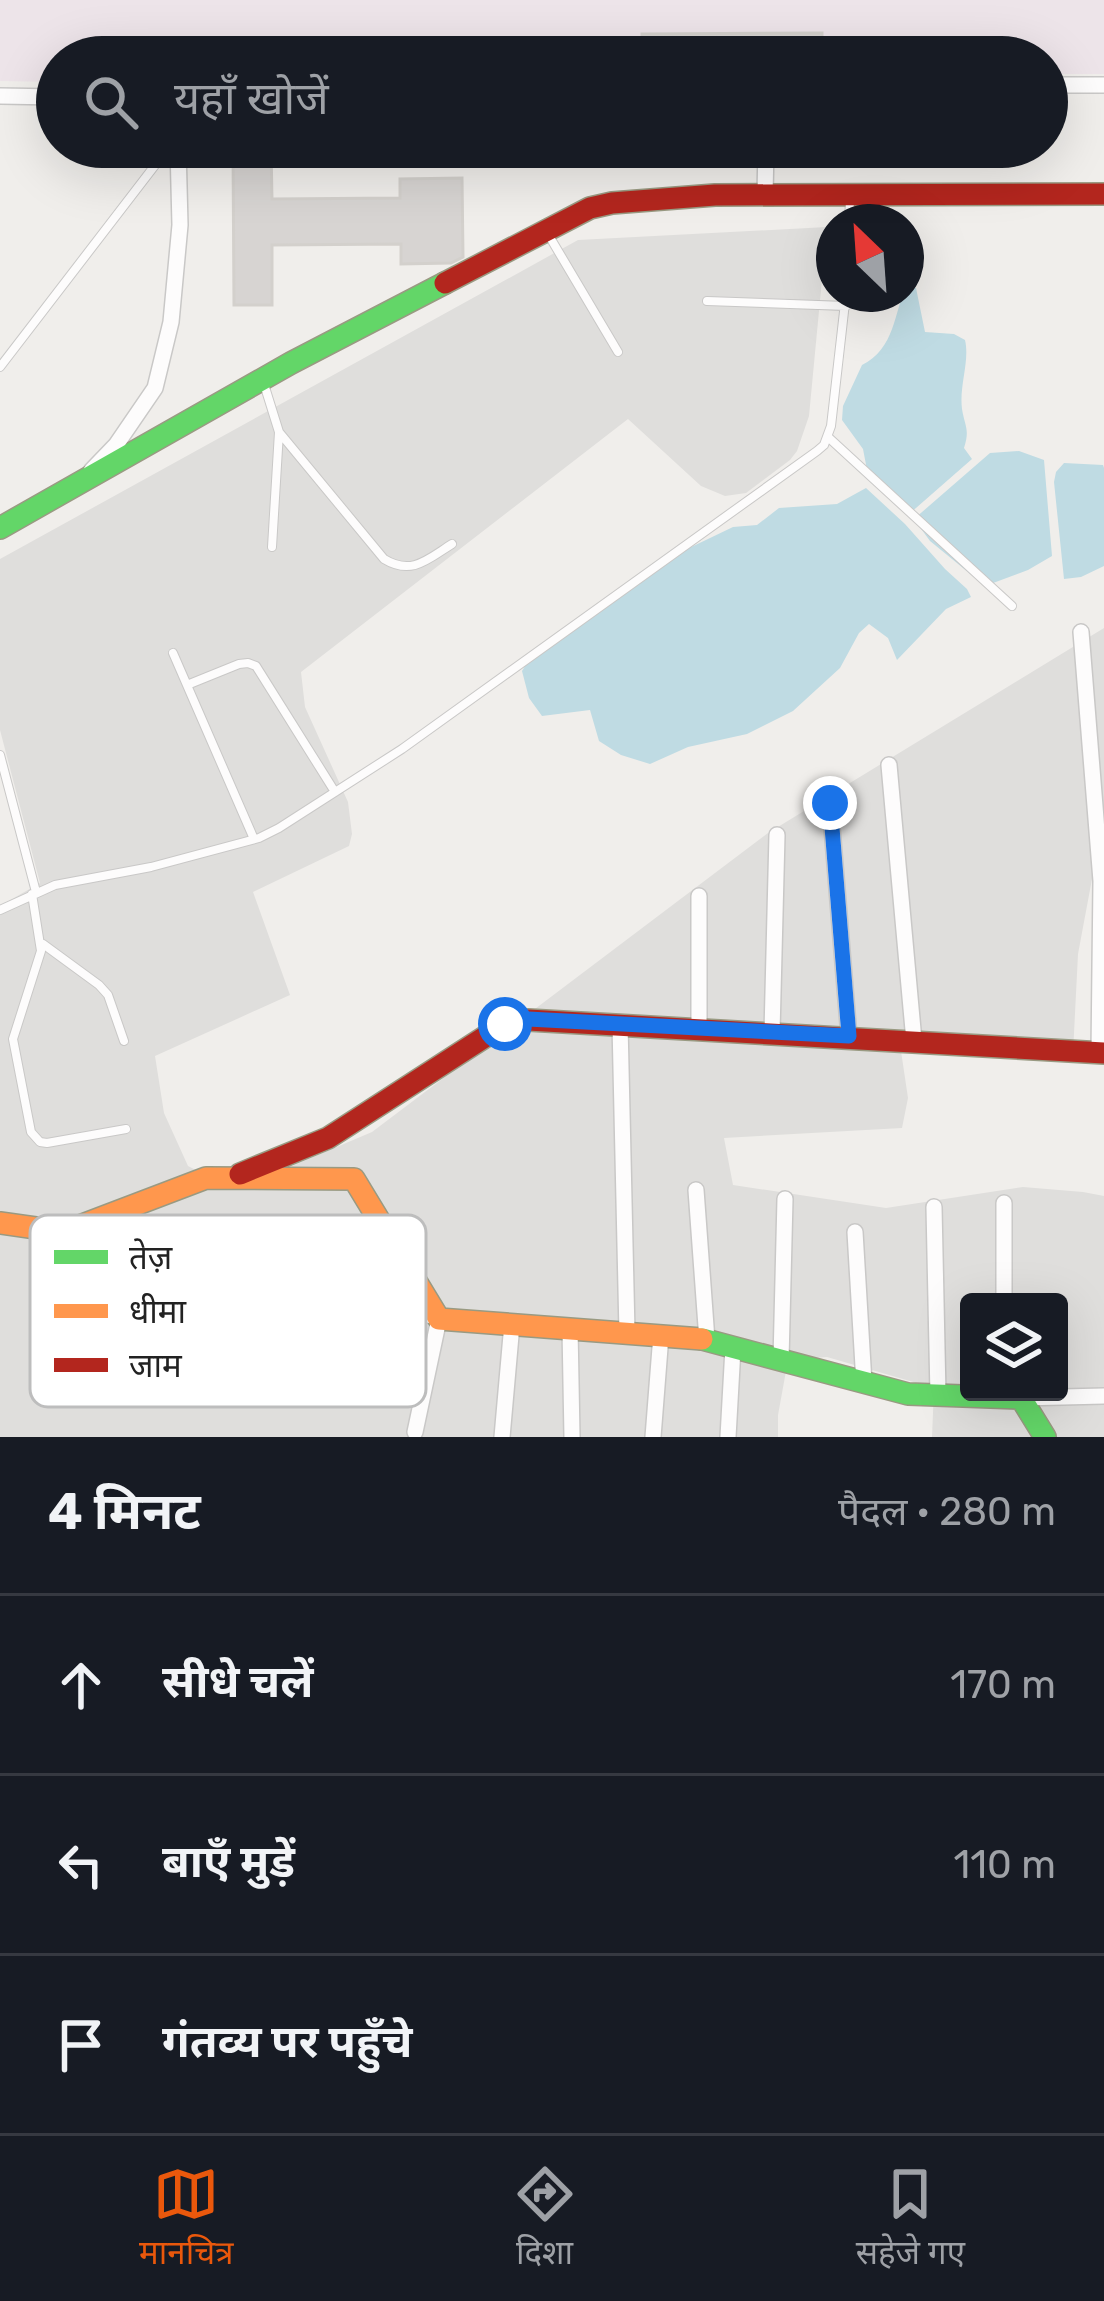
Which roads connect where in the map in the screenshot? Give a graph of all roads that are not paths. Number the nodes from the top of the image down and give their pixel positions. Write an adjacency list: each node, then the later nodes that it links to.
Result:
1 (1068, 85): 2 (street)
2 (1104, 85)
3 (0, 96): 4 (street)
4 (36, 97)
5 (153, 168): 17 (lane)
6 (179, 168): 21 (street)
7 (766, 168): 10 (street)
8 (850, 194): 9 (street); 10 (street); 11 (lane)
9 (1104, 194)
10 (765, 195): 12 (street)
11 (850, 204)
12 (546, 230): 16 (lane); 18 (street)
13 (707, 301): 14 (lane)
14 (816, 305)
15 (845, 312): 20 (lane)
16 (618, 352)
17 (0, 367)
18 (262, 379): 19 (lane); 21 (street)
19 (279, 432): 23 (lane); 24 (lane)
20 (828, 437): 25 (lane); 31 (lane)
21 (76, 485): 22 (street)
22 (0, 528)
23 (452, 544)
24 (272, 548)
25 (1012, 606)
26 (1081, 632): 45 (street)
27 (173, 653): 28 (lane)
28 (188, 685): 31 (lane); 34 (lane)
29 (0, 754): 35 (lane)
30 (889, 765): 44 (street)
31 (335, 792): 34 (lane)
32 (830, 803): 42 (street)
33 (777, 835): 41 (street)
34 (254, 839): 35 (lane)
35 (34, 893): 37 (lane); 38 (lane)
36 (699, 896): 40 (street)
37 (0, 910)
38 (41, 943): 43 (lane); 46 (lane)
39 (620, 1024): 40 (street); 47 (street); 63 (street)
40 (699, 1028): 41 (street)
41 (772, 1032): 42 (street)
42 (849, 1036): 44 (street)
43 (124, 1041)
44 (914, 1041): 45 (street)
45 (1101, 1053)
46 (126, 1129)
47 (228, 1178): 52 (street); 53 (street)
48 (696, 1190): 65 (street)
49 (785, 1199): 67 (street)
50 (1004, 1203): 57 (street)
51 (934, 1207): 70 (street)
52 (109, 1215)
53 (376, 1215)
54 (0, 1223): 55 (street)
55 (30, 1227)
56 (856, 1232): 69 (street)
57 (1004, 1293)
58 (426, 1297): 60 (street)
59 (426, 1317): 60 (street)
60 (438, 1317): 61 (street); 68 (street)
61 (512, 1324): 62 (street); 77 (street)
62 (570, 1328): 63 (street); 78 (street)
63 (627, 1333): 64 (street)
64 (661, 1335): 65 (street); 79 (street)
65 (707, 1340): 66 (street)
66 (733, 1348): 67 (street); 80 (street)
67 (781, 1360): 69 (street)
68 (426, 1377)
69 (864, 1382): 70 (street)
70 (938, 1395): 71 (street)
71 (960, 1395)
72 (1068, 1396): 73 (street)
73 (1104, 1396)
74 (1014, 1401): 81 (street)
75 (420, 1407): 76 (street)
76 (415, 1432)
77 (502, 1437)
78 (572, 1437)
79 (653, 1437)
80 (728, 1437)
81 (1045, 1437)

